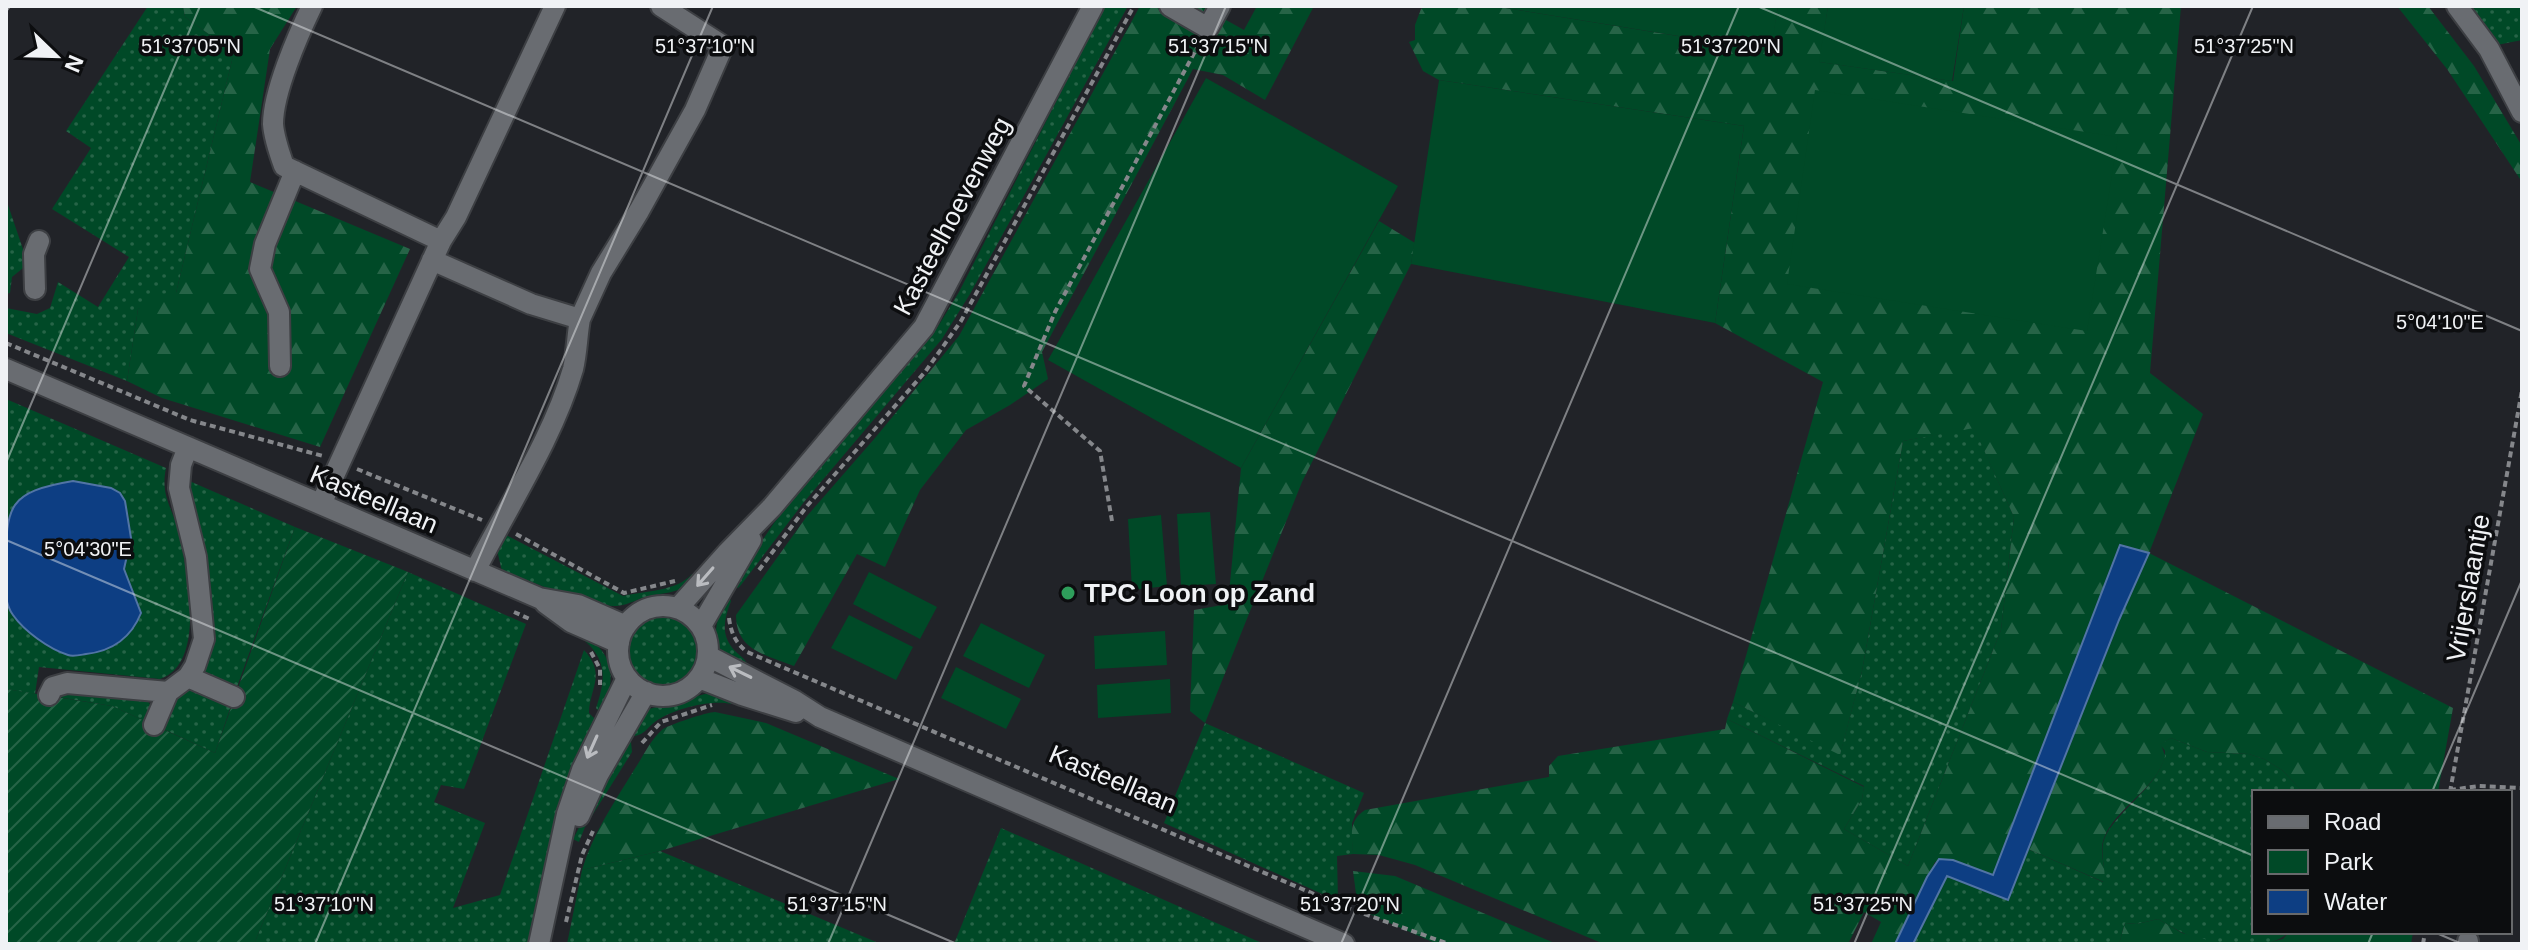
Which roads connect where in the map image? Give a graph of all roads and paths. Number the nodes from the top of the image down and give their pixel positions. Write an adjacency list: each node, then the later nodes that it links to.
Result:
1 (312, 6): 10 (street)
2 (555, 6): 12 (street)
3 (661, 6): 15 (street)
4 (1093, 6): 23 (street, Kasteelhoevenweg)
5 (1170, 6): 8 (street)
6 (1220, 6): 8 (street)
7 (2457, 6): 9 (street)
8 (1208, 28): 24 (path)
9 (2522, 112)
10 (295, 171): 12 (street); 17 (street)
11 (39, 241): 14 (street)
12 (441, 241): 13 (street)
13 (432, 260): 15 (street); 21 (street)
14 (35, 289)
15 (580, 319): 25 (street)
16 (6, 343): 21 (path)
17 (280, 366)
18 (6, 369): 20 (street, Kasteellaan)
19 (2522, 390): 49 (path, Vrijerslaantje)
20 (188, 447): 22 (street, Kasteellaan); 36 (street)
21 (341, 462): 22 (street); 25 (path)
22 (321, 504): 26 (street, Kasteellaan)
23 (772, 507): 28 (street, Kasteelhoevenweg); 29 (street, Kasteelhoevenweg, one-way to 29)
24 (1112, 521)
25 (497, 526): 26 (street); 27 (path)
26 (475, 571): 33 (street, Kasteellaan)
27 (680, 577)
28 (730, 592): 32 (street, Kasteelhoevenweg); 56 (path, Kasteellaan)
29 (678, 608): 32 (street); 33 (street)
30 (511, 610): 31 (path)
31 (537, 622)
32 (701, 626): 35 (street)
33 (622, 634): 37 (street)
34 (587, 647): 40 (path)
35 (708, 656): 38 (street); 45 (street, one-way to 35)
36 (188, 677): 39 (street); 43 (street)
37 (627, 678): 41 (street); 52 (street, one-way to 52)
38 (699, 678): 41 (street); 45 (street)
39 (168, 692): 42 (street); 46 (street)
40 (598, 692)
41 (646, 692): 47 (street)
42 (49, 695)
43 (234, 697)
44 (723, 707): 47 (path)
45 (820, 717): 55 (street)
46 (154, 725)
47 (621, 733): 52 (street)
48 (2522, 788): 50 (path)
49 (2450, 790)
50 (2456, 790)
51 (593, 829): 53 (path)
52 (557, 863): 54 (street)
53 (565, 929)
54 (539, 944)
55 (1344, 944)
56 (1449, 944)

